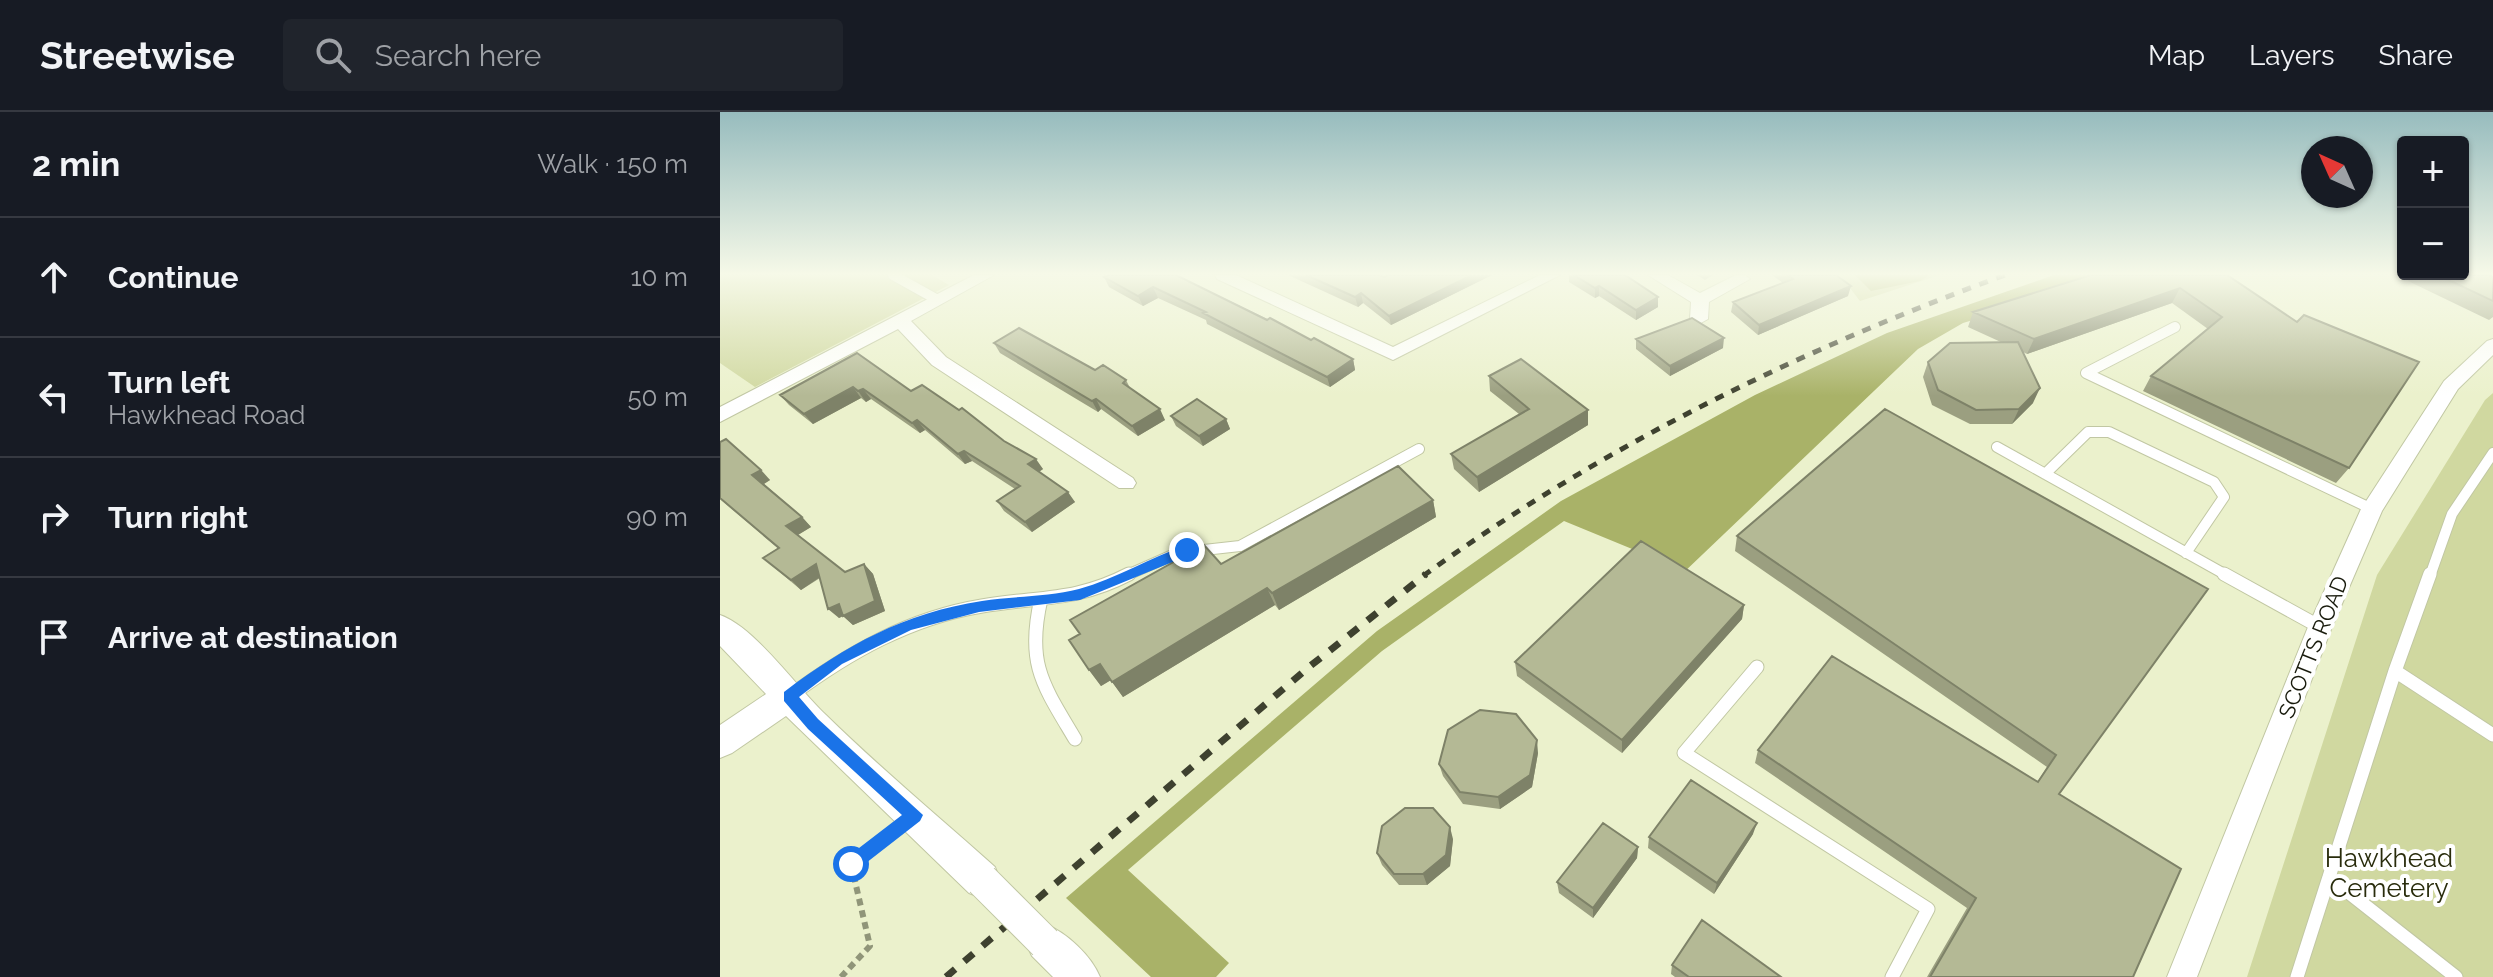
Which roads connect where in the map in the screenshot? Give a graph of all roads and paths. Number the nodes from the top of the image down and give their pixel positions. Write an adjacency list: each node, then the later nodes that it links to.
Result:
1 (906, 315): 5 (street)
2 (1310, 315): 3 (street)
3 (1471, 315)
4 (1699, 315): 6 (street)
5 (899, 319): 9 (street); 14 (street)
6 (1699, 319)
7 (2175, 327): 15 (lane)
8 (2493, 345): 15 (street, SCOTTS ROAD)
9 (720, 415)
10 (1997, 447): 13 (lane)
11 (1419, 449): 17 (lane)
12 (2493, 453): 21 (lane)
13 (2045, 474): 16 (lane); 16 (lane)
14 (1126, 483)
15 (2372, 509): 19 (street, SCOTTS ROAD)
16 (2186, 553): 19 (lane)
17 (1041, 599): 22 (lane); 24 (lane)
18 (720, 627): 22 (street)
19 (2320, 627): 31 (street, SCOTTS ROAD)
20 (1757, 667): 30 (lane)
21 (2395, 671): 23 (lane); 27 (lane)
22 (789, 696): 25 (street); 26 (street)
23 (2493, 735)
24 (1075, 739)
25 (720, 743)
26 (915, 815): 28 (path); 29 (street, bridge)
27 (2329, 877): 32 (lane); 33 (lane)
28 (841, 977)
29 (1081, 977)
30 (1892, 977)
31 (2182, 977)
32 (2297, 977)
33 (2456, 977)

